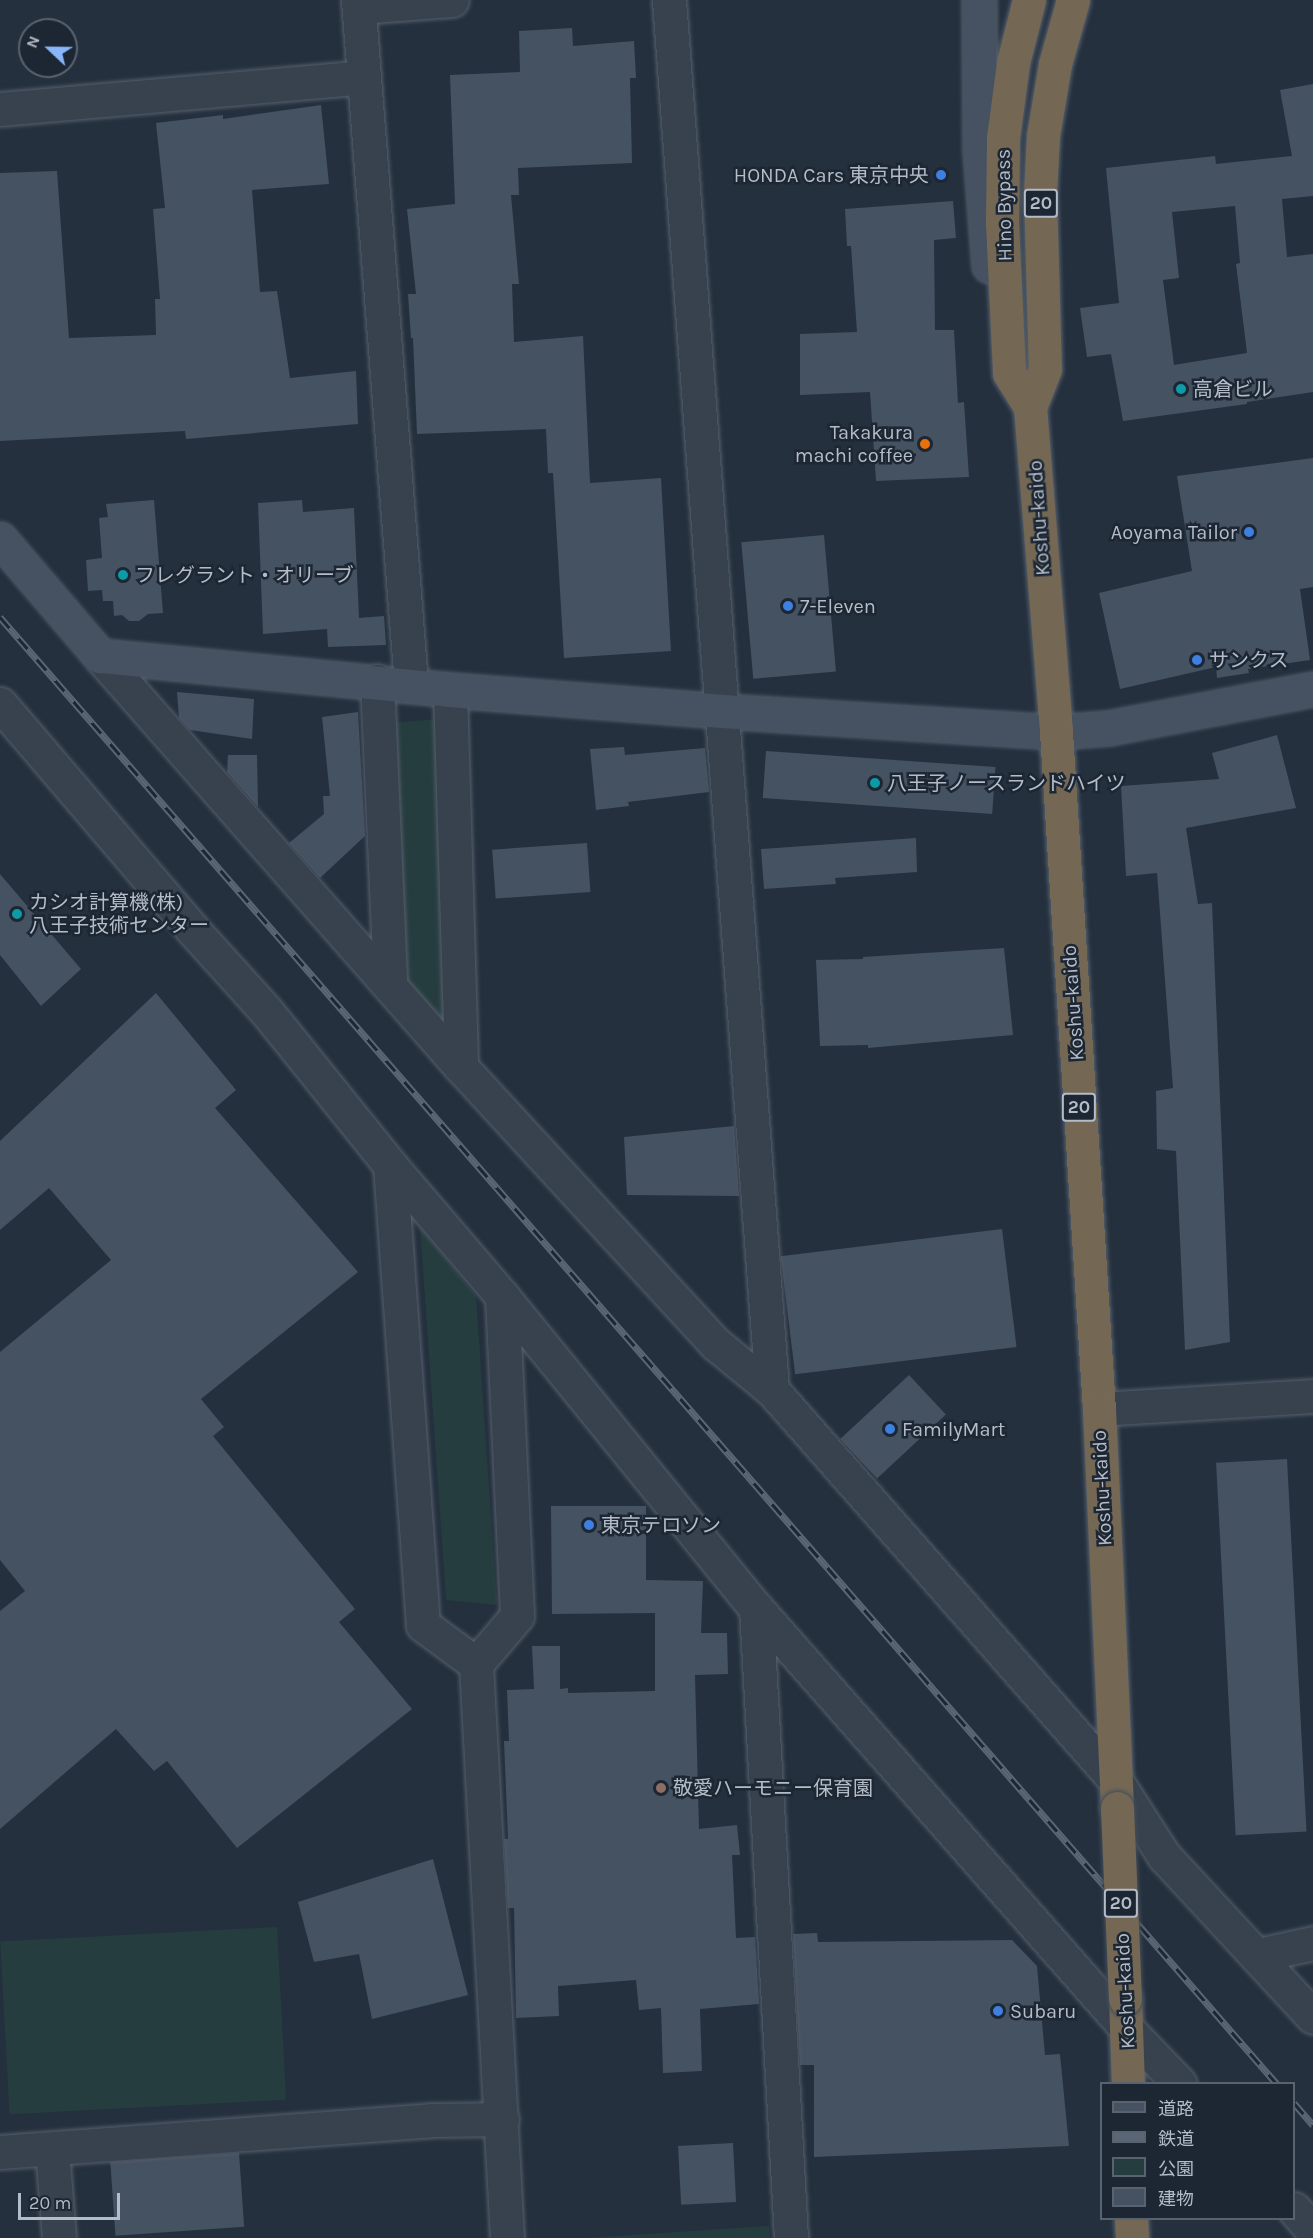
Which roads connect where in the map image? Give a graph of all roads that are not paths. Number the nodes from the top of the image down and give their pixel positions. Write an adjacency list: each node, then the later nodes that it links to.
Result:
1 (452, 0): 6 (street)
2 (669, 0): 18 (street)
3 (979, 0): 9 (street)
4 (1029, 0): 9 (highway, Hino Bypass / 20)
5 (1073, 0): 10 (highway, Koshu-kaido / 20)
6 (358, 4): 7 (street)
7 (364, 77): 8 (street); 14 (street)
8 (0, 109)
9 (1007, 326): 10 (highway, Hino Bypass / 20)
10 (1030, 407): 19 (highway, Koshu-kaido / 20)
11 (0, 539): 12 (street)
12 (100, 656): 13 (street); 20 (street)
13 (377, 681): 14 (street); 20 (street)
14 (411, 684): 16 (street)
15 (1313, 689): 19 (street)
16 (450, 690): 18 (street); 21 (street)
17 (0, 704): 22 (street)
18 (722, 711): 19 (street); 24 (street)
19 (1056, 732): 26 (highway, Koshu-kaido / 20)
20 (390, 984): 21 (street)
21 (462, 1067): 24 (street)
22 (390, 1165): 23 (street); 28 (street)
23 (502, 1296): 27 (street); 28 (street)
24 (772, 1390): 29 (street)
25 (1313, 1396): 26 (street)
26 (1099, 1409): 29 (highway, Koshu-kaido / 20)
27 (756, 1608): 32 (street); 44 (street)
28 (476, 1664): 36 (street)
29 (1116, 1795): 31 (street); 32 (highway, Koshu-kaido / 20, bridge)
30 (1313, 1943): 31 (street)
31 (1258, 1955): 33 (street)
32 (1126, 2014): 34 (highway, Koshu-kaido / 20); 35 (street)
33 (1313, 2017)
34 (1128, 2082)
35 (1178, 2082)
36 (502, 2119): 37 (street); 43 (street)
37 (52, 2149): 38 (street); 42 (street)
38 (0, 2152)
39 (1295, 2212): 41 (street)
40 (1131, 2220): 45 (highway)
41 (1313, 2231)
42 (59, 2238)
43 (507, 2238)
44 (791, 2238)
45 (1132, 2238)

